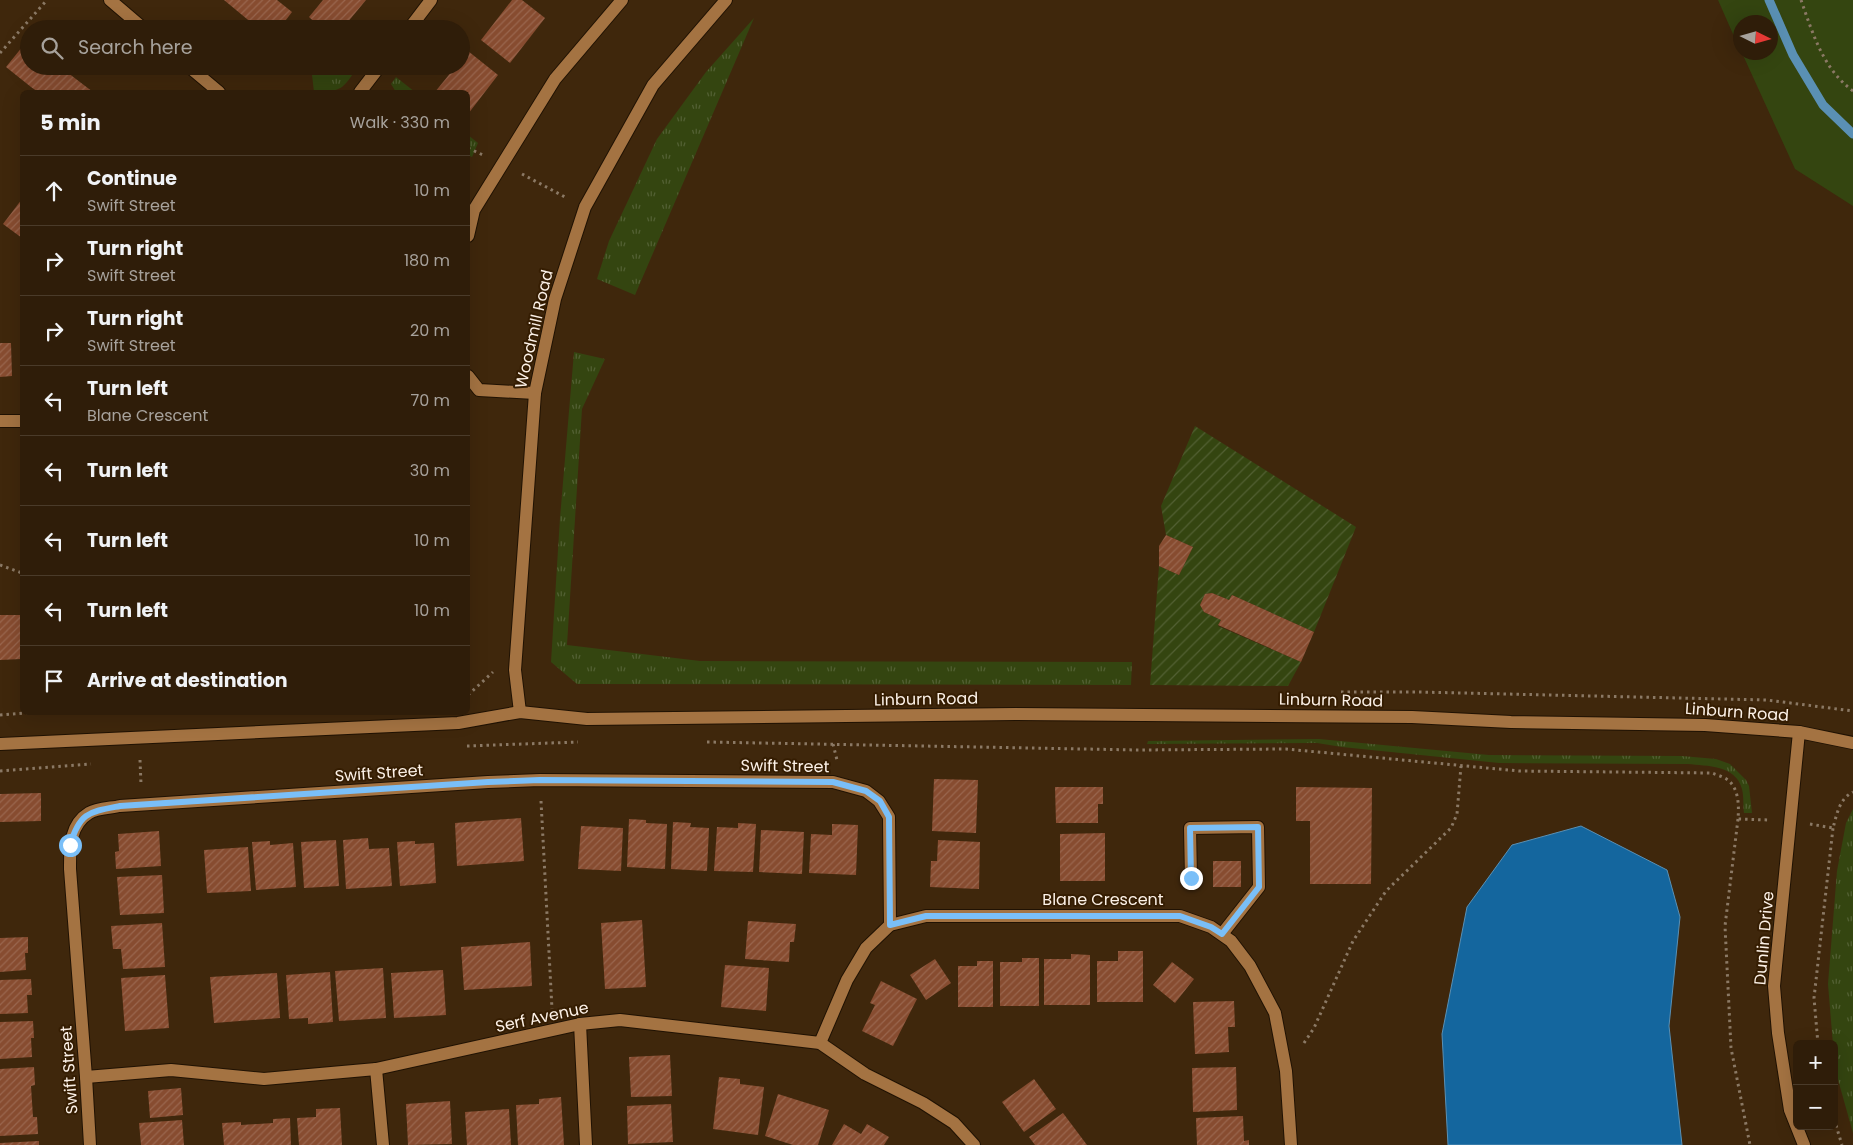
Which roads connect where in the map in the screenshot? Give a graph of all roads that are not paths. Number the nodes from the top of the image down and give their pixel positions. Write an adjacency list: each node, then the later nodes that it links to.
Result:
1 (110, 0): 5 (street)
2 (431, 0): 6 (street)
3 (622, 0): 11 (street)
4 (726, 0): 13 (street, Woodmill Road)
5 (133, 20)
6 (416, 20)
7 (199, 75): 9 (street)
8 (373, 75): 10 (street)
9 (217, 90)
10 (362, 90)
11 (470, 227)
12 (470, 379): 13 (street)
13 (534, 393): 16 (street, Woodmill Road)
14 (0, 421): 15 (street)
15 (20, 421)
16 (520, 712): 17 (street, Linburn Road); 19 (street, Linburn Road)
17 (1799, 732): 18 (street, Linburn Road); 32 (street, Dunlin Drive)
18 (1853, 743)
19 (0, 744)
20 (1191, 878): 22 (street)
21 (890, 925): 22 (street, Blane Crescent); 24 (street, Blane Crescent); 26 (street, Swift Street)
22 (1222, 934): 31 (street, Blane Crescent)
23 (580, 1024): 24 (street, Serf Avenue); 25 (street, Serf Avenue); 29 (street)
24 (820, 1043): 30 (street, Serf Avenue)
25 (376, 1069): 26 (street, Serf Avenue); 28 (street)
26 (86, 1077): 27 (street, Swift Street)
27 (90, 1145)
28 (383, 1145)
29 (586, 1145)
30 (974, 1145)
31 (1291, 1145)
32 (1804, 1145)

